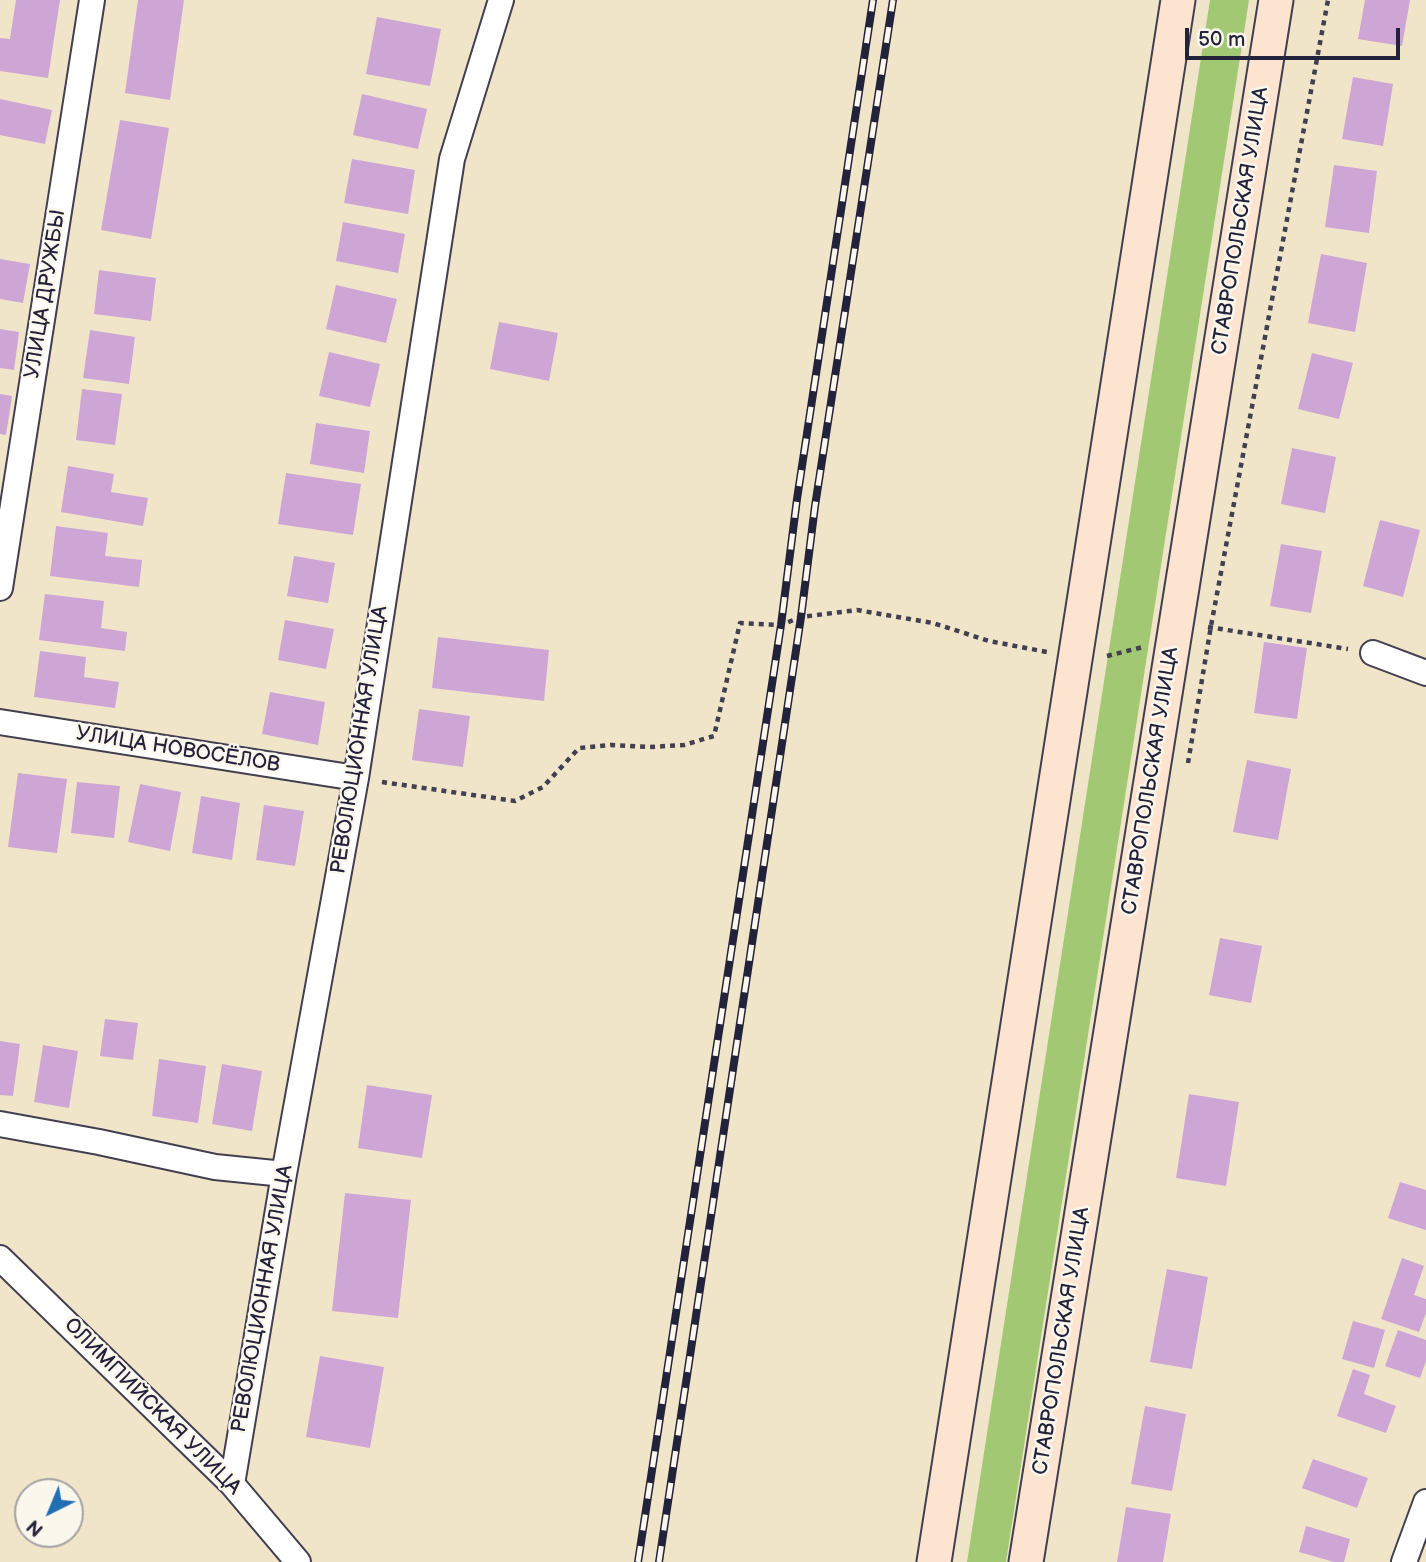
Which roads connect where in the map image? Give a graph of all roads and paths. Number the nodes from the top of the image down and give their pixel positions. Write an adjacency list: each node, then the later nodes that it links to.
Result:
1 (92, 0): 6 (street, УЛИЦА ДРУЖБЫ)
2 (501, 0): 14 (street, РЕВОЛЮЦИОННАЯ УЛИЦА)
3 (1178, 0): 10 (main road)
4 (1276, 0): 8 (main road, СТАВРОПОЛЬСКАЯ УЛИЦА)
5 (1328, 0): 7 (path)
6 (0, 588)
7 (1211, 626): 8 (path); 9 (path); 13 (path)
8 (1174, 638): 10 (path); 22 (main road, СТАВРОПОЛЬСКАЯ УЛИЦА)
9 (1373, 653): 11 (street)
10 (1075, 658): 14 (path); 21 (main road)
11 (1426, 673)
12 (0, 722): 14 (street, УЛИЦА НОВОСЁЛОВ)
13 (1188, 764)
14 (356, 778): 16 (street, РЕВОЛЮЦИОННАЯ УЛИЦА)
15 (0, 1124): 16 (street)
16 (284, 1174): 18 (street, РЕВОЛЮЦИОННАЯ УЛИЦА)
17 (0, 1258): 18 (street, ОЛИМПИЙСКАЯ УЛИЦА)
18 (232, 1484): 20 (street, ОЛИМПИЙСКАЯ УЛИЦА)
19 (1426, 1502): 23 (street)
20 (298, 1562)
21 (934, 1562)
22 (1027, 1562)
23 (1404, 1562)

